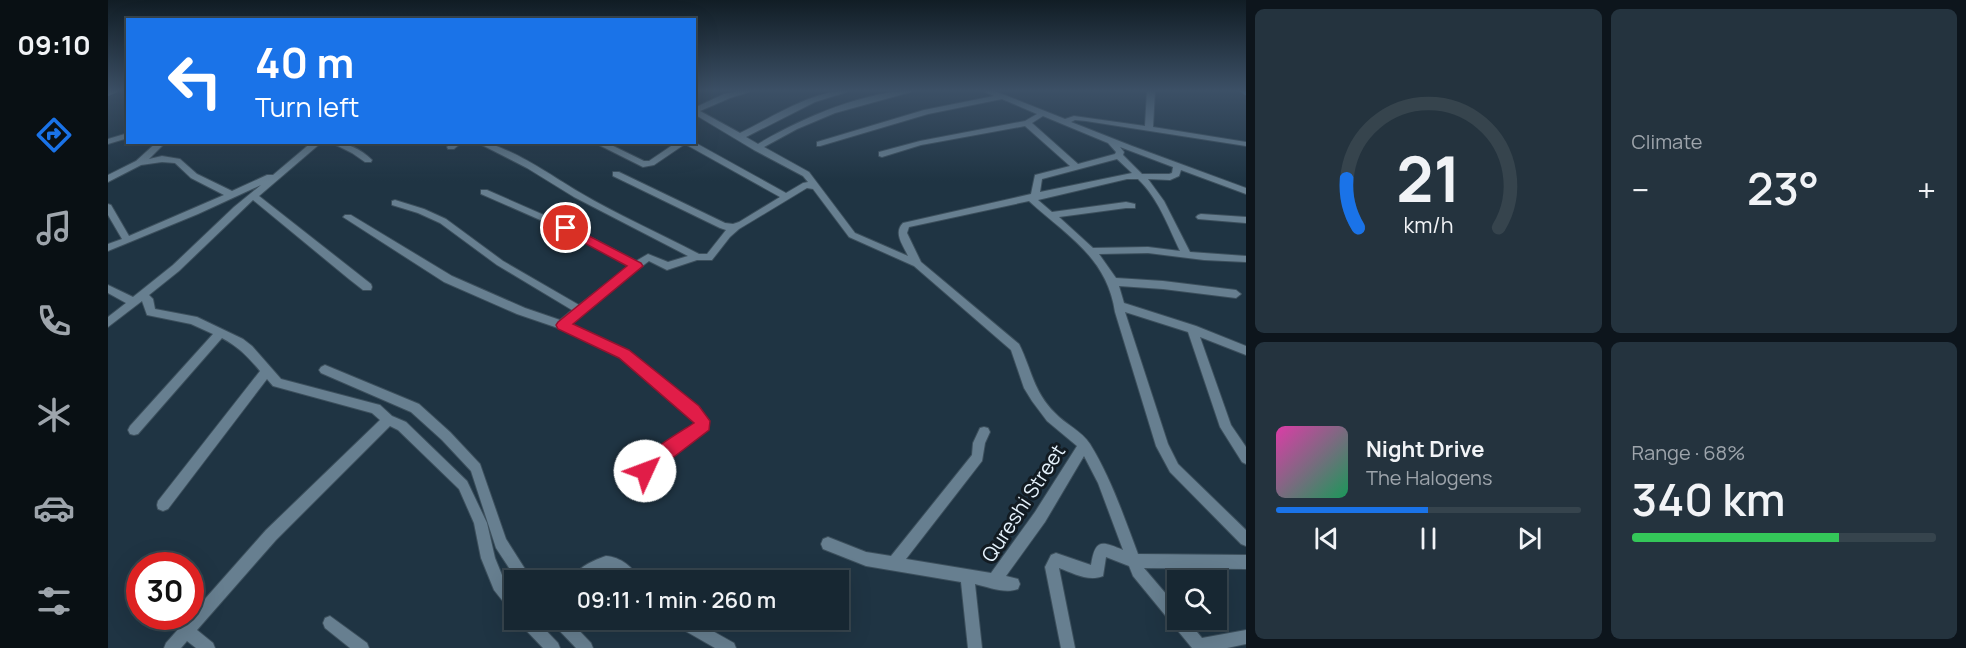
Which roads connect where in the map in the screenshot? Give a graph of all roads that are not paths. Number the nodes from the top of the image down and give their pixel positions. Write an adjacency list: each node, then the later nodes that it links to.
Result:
1 (710, 120): 14 (street)
2 (772, 120): 14 (street)
3 (810, 120): 26 (street)
4 (897, 120): 24 (street)
5 (1031, 120): 11 (street)
6 (1061, 120): 10 (street)
7 (1069, 120): 10 (street)
8 (1091, 120): 12 (street)
9 (1149, 120): 12 (street)
10 (1065, 122): 15 (street)
11 (1027, 123): 27 (street); 32 (street)
12 (1149, 128): 25 (street)
13 (126, 136): 16 (street)
14 (739, 137): 26 (street)
15 (1109, 140): 28 (street); 31 (street)
16 (108, 142)
17 (160, 144): 30 (street)
18 (316, 144): 33 (street)
19 (339, 144): 29 (street)
20 (484, 144): 56 (street)
21 (601, 144): 22 (street)
22 (682, 144)
23 (689, 144): 42 (street)
24 (819, 144)
25 (1246, 144)
26 (757, 148): 37 (street)
27 (882, 154)
28 (1119, 156): 32 (street); 35 (street)
29 (368, 160)
30 (139, 163): 36 (street); 40 (street)
31 (1178, 166): 35 (street); 38 (street)
32 (1076, 167): 43 (street)
33 (284, 170): 40 (street); 41 (street)
34 (616, 174): 51 (street)
35 (1138, 175): 43 (street); 55 (street)
36 (108, 179)
37 (813, 186): 42 (street); 58 (street)
38 (1246, 191)
39 (484, 192): 59 (street)
40 (232, 195): 52 (street)
41 (253, 196): 61 (street); 64 (street)
42 (786, 197): 51 (street)
43 (1034, 199): 47 (street); 58 (street)
44 (395, 203): 67 (street)
45 (1132, 206): 47 (street)
46 (108, 207): 52 (street)
47 (1050, 215): 54 (street)
48 (348, 217): 69 (street)
49 (1200, 218): 50 (street)
50 (1246, 220)
51 (732, 227): 56 (street)
52 (127, 240): 53 (street)
53 (108, 248)
54 (1090, 251): 55 (street); 60 (street)
55 (1187, 255): 57 (street)
56 (697, 257): 59 (street)
57 (1246, 259)
58 (917, 264): 79 (street)
59 (637, 266): 67 (street)
60 (1114, 282): 63 (street); 66 (street)
61 (367, 287)
62 (108, 289): 65 (street)
63 (1236, 294)
64 (146, 297): 65 (street); 71 (street)
65 (133, 303): 68 (street)
66 (1120, 306): 70 (street); 84 (street)
67 (580, 310): 69 (street)
68 (108, 323)
69 (562, 325): 81 (street)
70 (1192, 329): 72 (street); 80 (street)
71 (220, 333): 74 (street); 77 (street)
72 (1246, 351)
73 (325, 370): 75 (street)
74 (266, 372): 75 (street); 82 (street)
75 (382, 403): 76 (street); 83 (street)
76 (388, 420): 83 (street); 100 (street)
77 (134, 430)
78 (984, 432): 88 (street)
79 (1084, 445): 86 (street); 93 (street, Qureshi Street)
80 (1246, 458)
81 (633, 472)
82 (163, 505)
83 (482, 509): 89 (street); 95 (street)
84 (1246, 539)
85 (828, 544): 88 (street)
86 (1133, 561): 87 (street); 102 (street); 110 (street)
87 (1246, 562)
88 (894, 564): 92 (street)
89 (518, 570)
90 (591, 570): 91 (street)
91 (623, 570)
92 (967, 577): 93 (street); 109 (street)
93 (993, 582): 94 (street)
94 (1013, 584)
95 (504, 591)
96 (330, 623): 105 (street)
97 (537, 630): 106 (street)
98 (569, 630): 107 (street)
99 (698, 630): 108 (street)
100 (186, 631): 103 (street); 104 (street)
101 (1246, 637): 102 (street)
102 (1200, 647)
103 (171, 648)
104 (208, 648)
105 (362, 648)
106 (553, 648)
107 (586, 648)
108 (729, 648)
109 (975, 648)
110 (1068, 648)

